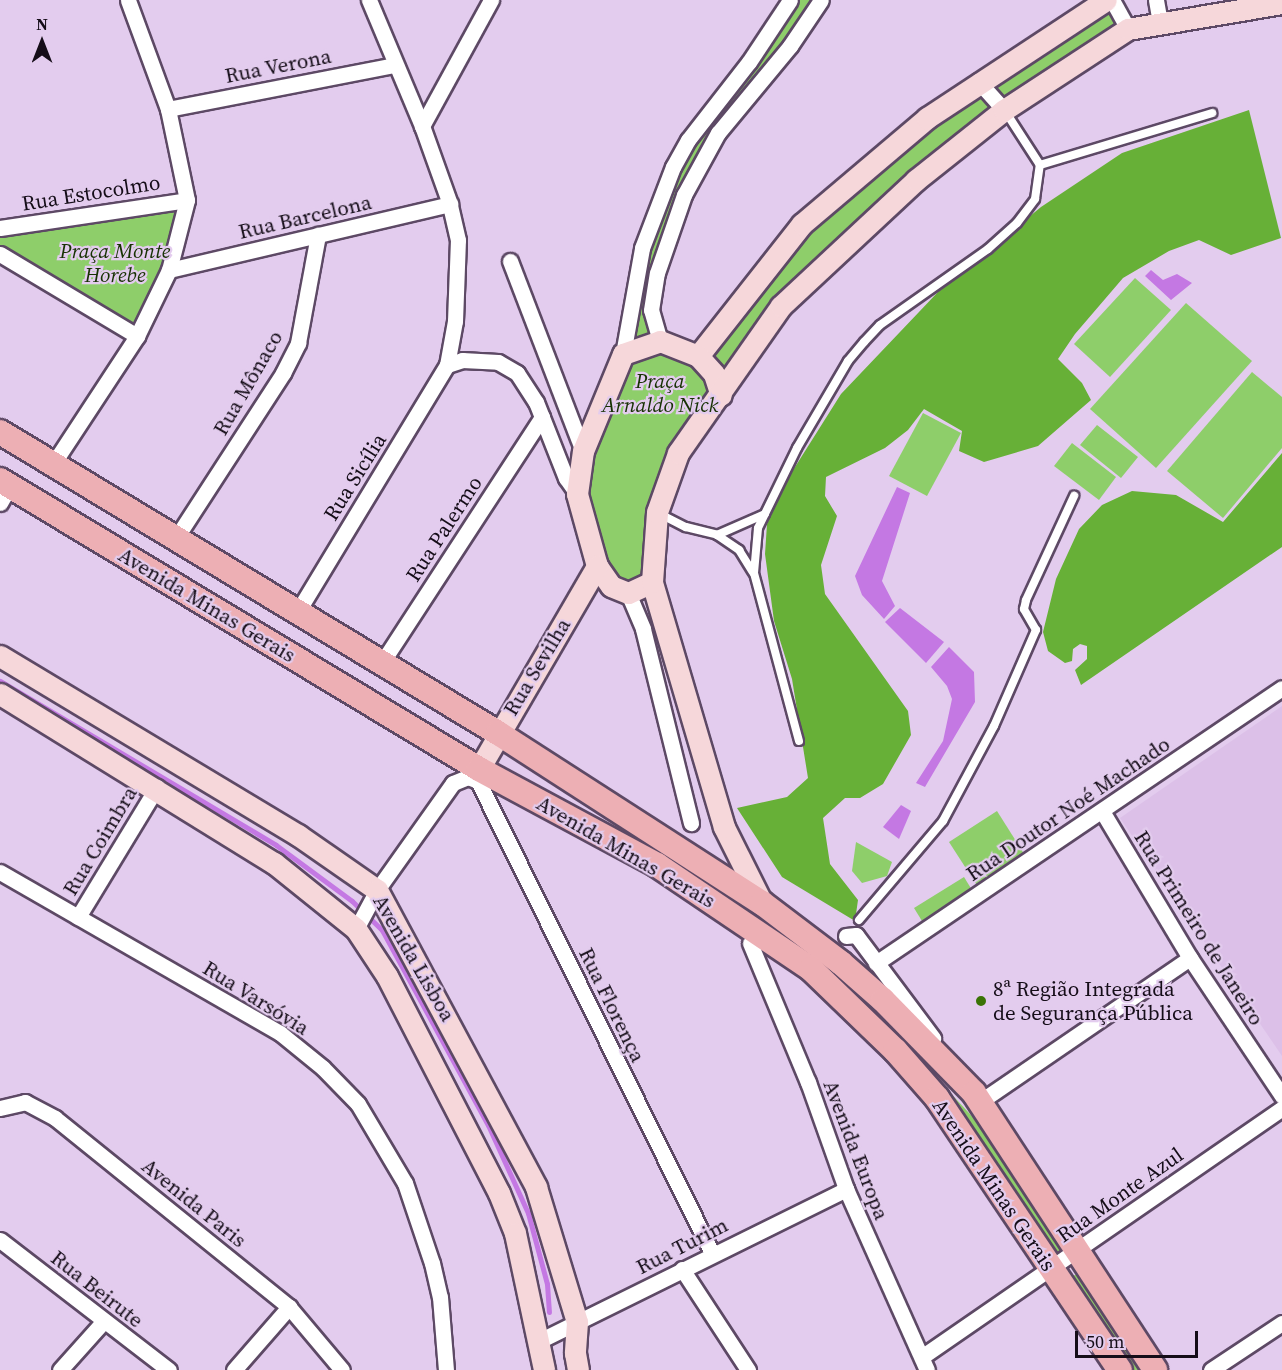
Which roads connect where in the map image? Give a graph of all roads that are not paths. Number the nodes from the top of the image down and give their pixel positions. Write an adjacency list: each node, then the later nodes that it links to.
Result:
1 (128, 0): 15 (street)
2 (369, 0): 13 (street)
3 (491, 0): 18 (street)
4 (790, 0): 29 (street)
5 (821, 0): 28 (street)
6 (1106, 0): 14 (street)
7 (1112, 0): 12 (street)
8 (1156, 0): 11 (street)
9 (1282, 3): 10 (street)
10 (1250, 4): 11 (street)
11 (1160, 23): 12 (street)
12 (1128, 29): 16 (street)
13 (395, 65): 15 (street, Rua Verona); 18 (street)
14 (978, 81): 16 (street); 30 (street)
15 (168, 109): 20 (street)
16 (1004, 110): 19 (lane); 32 (street)
17 (1212, 113): 19 (lane)
18 (422, 126): 21 (street)
19 (1040, 165): 41 (lane)
20 (187, 200): 22 (street, Rua Estocolmo); 26 (street)
21 (450, 204): 23 (street, Rua Barcelona); 31 (street)
22 (0, 228)
23 (318, 235): 26 (street, Rua Barcelona); 43 (street, Rua Mônaco)
24 (0, 254): 27 (street)
25 (510, 261): 35 (street)
26 (170, 270): 27 (street)
27 (137, 336): 36 (street)
28 (660, 341): 29 (street); 30 (street)
29 (623, 354): 35 (street)
30 (698, 356): 32 (street)
31 (447, 365): 33 (street); 48 (street, Rua Sicília)
32 (721, 395): 40 (street)
33 (542, 417): 38 (street); 50 (street, Rua Palermo)
34 (0, 432): 36 (main road, Avenida Minas Gerais)
35 (583, 451): 38 (street)
36 (53, 464): 43 (main road, Avenida Minas Gerais)
37 (3, 490): 55 (main road, Avenida Minas Gerais)
38 (577, 494): 44 (street)
39 (1074, 496): 64 (lane)
40 (657, 512): 42 (lane); 46 (street)
41 (765, 514): 42 (lane); 45 (lane)
42 (717, 535): 45 (lane)
43 (176, 538): 48 (main road, Avenida Minas Gerais)
44 (597, 566): 47 (street); 53 (street, Rua Sevilha)
45 (754, 573): 54 (lane)
46 (652, 582): 47 (street); 61 (street)
47 (628, 593): 58 (street)
48 (298, 611): 50 (main road, Avenida Minas Gerais)
49 (0, 656): 60 (street, Avenida Lisboa)
50 (381, 664): 53 (main road, Avenida Minas Gerais)
51 (1282, 688): 57 (street, Rua Doutor Noé Machado)
52 (0, 694): 56 (street, Avenida Lisboa)
53 (498, 733): 55 (street, Rua Sevilha); 61 (main road, Avenida Minas Gerais)
54 (799, 741)
55 (476, 774): 60 (street); 75 (street, Rua Florença); 77 (main road, Avenida Minas Gerais)
56 (157, 787): 62 (street, Rua Coimbra); 63 (street, Avenida Lisboa)
57 (1102, 811): 66 (street, Rua Primeiro de Janeiro); 67 (street, Rua Doutor Noé Machado)
58 (691, 823)
59 (0, 872): 62 (street, Rua Varsóvia)
60 (377, 890): 63 (street); 80 (street, Avenida Lisboa)
61 (762, 903): 69 (main road, Avenida Minas Gerais)
62 (78, 917): 88 (street, Rua Varsóvia)
63 (356, 929): 82 (street, Avenida Lisboa)
64 (854, 930): 67 (street, Avenida Minas Gerais)
65 (750, 943): 72 (street, Avenida Europa)
66 (1190, 958): 68 (street, Rua Primeiro de Janeiro); 69 (street)
67 (876, 963): 69 (street, Avenida Minas Gerais)
68 (1282, 1096)
69 (978, 1097): 74 (main road, Avenida Minas Gerais)
70 (0, 1108): 78 (street, Avenida Paris)
71 (1282, 1108): 74 (street, Rua Monte Azul)
72 (846, 1189): 75 (street, Rua Turim); 83 (street, Avenida Europa)
73 (0, 1240): 79 (street, Rua Beirute)
74 (1076, 1252): 77 (street, Rua Monte Azul); 93 (main road, Avenida Minas Gerais)
75 (712, 1253): 76 (street, Rua Turim)
76 (682, 1269): 80 (street, Rua Turim); 91 (street)
77 (1050, 1269): 83 (street, Rua Monte Azul); 92 (main road, Avenida Minas Gerais)
78 (289, 1306): 86 (street); 87 (street, Avenida Paris)
79 (103, 1322): 84 (street); 85 (street, Rua Beirute)
80 (577, 1322): 82 (street, Rua Turim); 90 (street, Avenida Lisboa)
81 (1282, 1323): 94 (street)
82 (537, 1342): 89 (street, Avenida Lisboa)
83 (925, 1363)
84 (60, 1370)
85 (169, 1370)
86 (234, 1370)
87 (342, 1370)
88 (446, 1370)
89 (544, 1370)
90 (578, 1370)
91 (748, 1370)
92 (1120, 1370)
93 (1155, 1370)
94 (1210, 1370)

